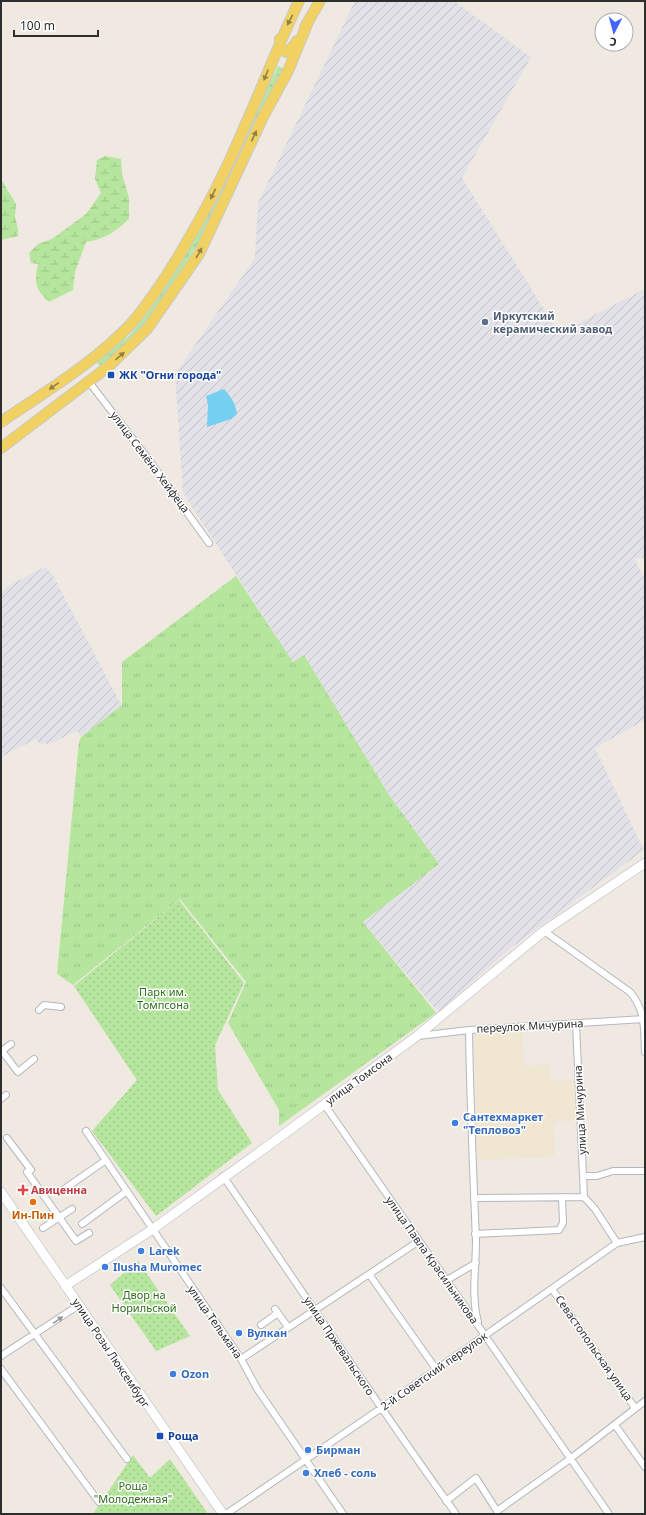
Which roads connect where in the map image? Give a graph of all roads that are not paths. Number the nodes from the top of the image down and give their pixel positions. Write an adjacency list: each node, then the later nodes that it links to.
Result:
1 (300, 1): 4 (main road, one-way to 4)
2 (320, 1): 3 (main road)
3 (308, 22): 4 (main road); 6 (main road, one-way to 3)
4 (280, 39): 5 (main road, one-way to 5)
5 (67, 377): 7 (main road); 8 (main road, one-way to 8)
6 (89, 382): 7 (main road); 10 (street, улица Семёна Хейфеца)
7 (79, 390): 9 (main road)
8 (1, 422)
9 (2, 447)
10 (209, 543)
11 (645, 863): 12 (street, улица Томсона)
12 (544, 931): 15 (street); 18 (street, улица Томсона)
13 (61, 1007): 14 (street)
14 (39, 1010)
15 (644, 1019): 16 (street, переулок Мичурина); 20 (street)
16 (576, 1024): 17 (street, переулок Мичурина); 28 (street, улица Мичурина)
17 (469, 1030): 18 (street, переулок Мичурина); 34 (street)
18 (417, 1036): 22 (street, улица Томсона)
19 (11, 1044): 21 (street)
20 (645, 1052)
21 (34, 1059)
22 (324, 1104): 27 (street, улица Томсона); 43 (street, улица Павла Красильникова)
23 (86, 1131): 25 (street, улица Тельмана)
24 (7, 1138): 36 (street)
25 (106, 1160): 29 (street, улица Тельмана); 31 (street)
26 (645, 1171): 28 (street)
27 (223, 1176): 39 (street, улица Томсона); 52 (street, улица Пржевальского)
28 (583, 1176): 33 (street, улица Мичурина)
29 (127, 1191): 37 (street); 39 (street, улица Тельмана)
30 (1, 1192): 48 (street, улица Розы Люксембург)
31 (60, 1192)
32 (562, 1197): 33 (street); 34 (street); 41 (street)
33 (584, 1197): 44 (street)
34 (474, 1198): 41 (street)
35 (72, 1209): 36 (street)
36 (59, 1217): 38 (street); 40 (street)
37 (82, 1224)
38 (42, 1228)
39 (153, 1229): 48 (street, улица Томсона); 59 (street, улица Тельмана)
40 (89, 1233)
41 (475, 1234): 45 (street)
42 (645, 1237): 44 (street, 2-й Советский переулок)
43 (419, 1241): 46 (street); 47 (street, улица Павла Красильникова)
44 (617, 1243): 50 (street, 2-й Советский переулок)
45 (476, 1264): 47 (street); 55 (street)
46 (369, 1274): 52 (street); 61 (street)
47 (447, 1280): 55 (street, улица Павла Красильникова)
48 (65, 1286): 51 (street, улица Розы Люксембург)
49 (1, 1288): 56 (street)
50 (552, 1289): 57 (street, 2-й Советский переулок); 63 (street, Севастопольская улица)
51 (79, 1305): 56 (street, one-way to 51); 72 (street, улица Розы Люксембург)
52 (315, 1309): 54 (street); 64 (street, улица Пржевальского)
53 (261, 1325): 54 (street)
54 (288, 1327): 59 (street)
55 (479, 1328): 57 (street, улица Павла Красильникова)
56 (36, 1334): 58 (street); 66 (street)
57 (485, 1335): 61 (street, 2-й Советский переулок); 67 (street, улица Павла Красильникова)
58 (1, 1356)
59 (241, 1359): 68 (street, улица Тельмана)
60 (1, 1368): 71 (street)
61 (436, 1369): 64 (street, 2-й Советский переулок)
62 (645, 1401): 63 (street)
63 (635, 1408): 65 (street)
64 (380, 1409): 68 (street, 2-й Советский переулок); 70 (street, улица Пржевальского)
65 (615, 1425): 67 (street); 69 (street)
66 (127, 1459)
67 (570, 1459): 70 (street); 75 (street, улица Павла Красильникова)
68 (305, 1460): 72 (street, 2-й Советский переулок); 73 (street, улица Тельмана)
69 (645, 1467)
70 (446, 1501): 74 (street, улица Пржевальского)
71 (99, 1502)
72 (225, 1514)
73 (343, 1514)
74 (456, 1514)
75 (608, 1514)

